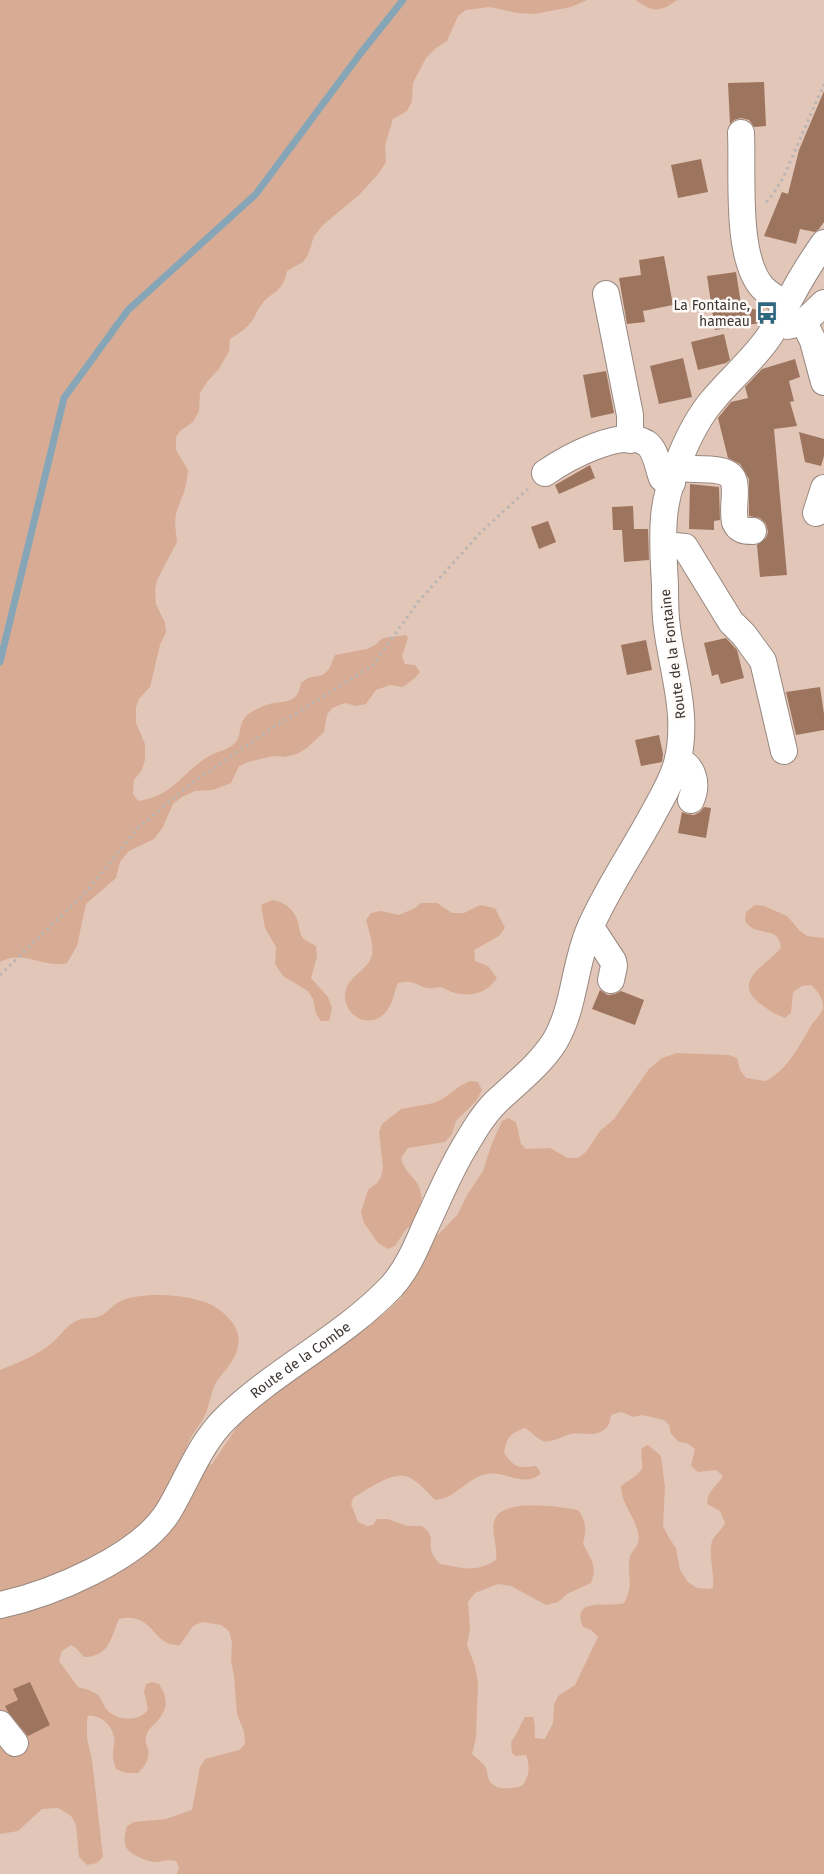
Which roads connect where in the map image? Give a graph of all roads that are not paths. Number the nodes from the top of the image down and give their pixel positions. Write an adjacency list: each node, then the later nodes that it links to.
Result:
1 (741, 133): 5 (street)
2 (824, 243): 5 (street, Route de la Fontaine)
3 (606, 294): 8 (street)
4 (824, 303): 6 (street)
5 (782, 313): 6 (street); 10 (street, Route de la Fontaine)
6 (804, 322): 7 (street)
7 (824, 382)
8 (630, 440): 9 (street); 10 (street)
9 (545, 473)
10 (675, 475): 13 (street); 14 (street, Route de la Fontaine)
11 (824, 488): 12 (street)
12 (816, 513)
13 (753, 531)
14 (664, 545): 15 (street); 16 (street, Route de la Fontaine)
15 (784, 751)
16 (678, 760): 17 (street); 18 (street, Route de la Fontaine)
17 (691, 800)
18 (589, 932): 19 (street); 20 (street, Route de la Fontaine)
19 (611, 980)
20 (547, 1052): 21 (street, Route de la Combe)
21 (0, 1605)

